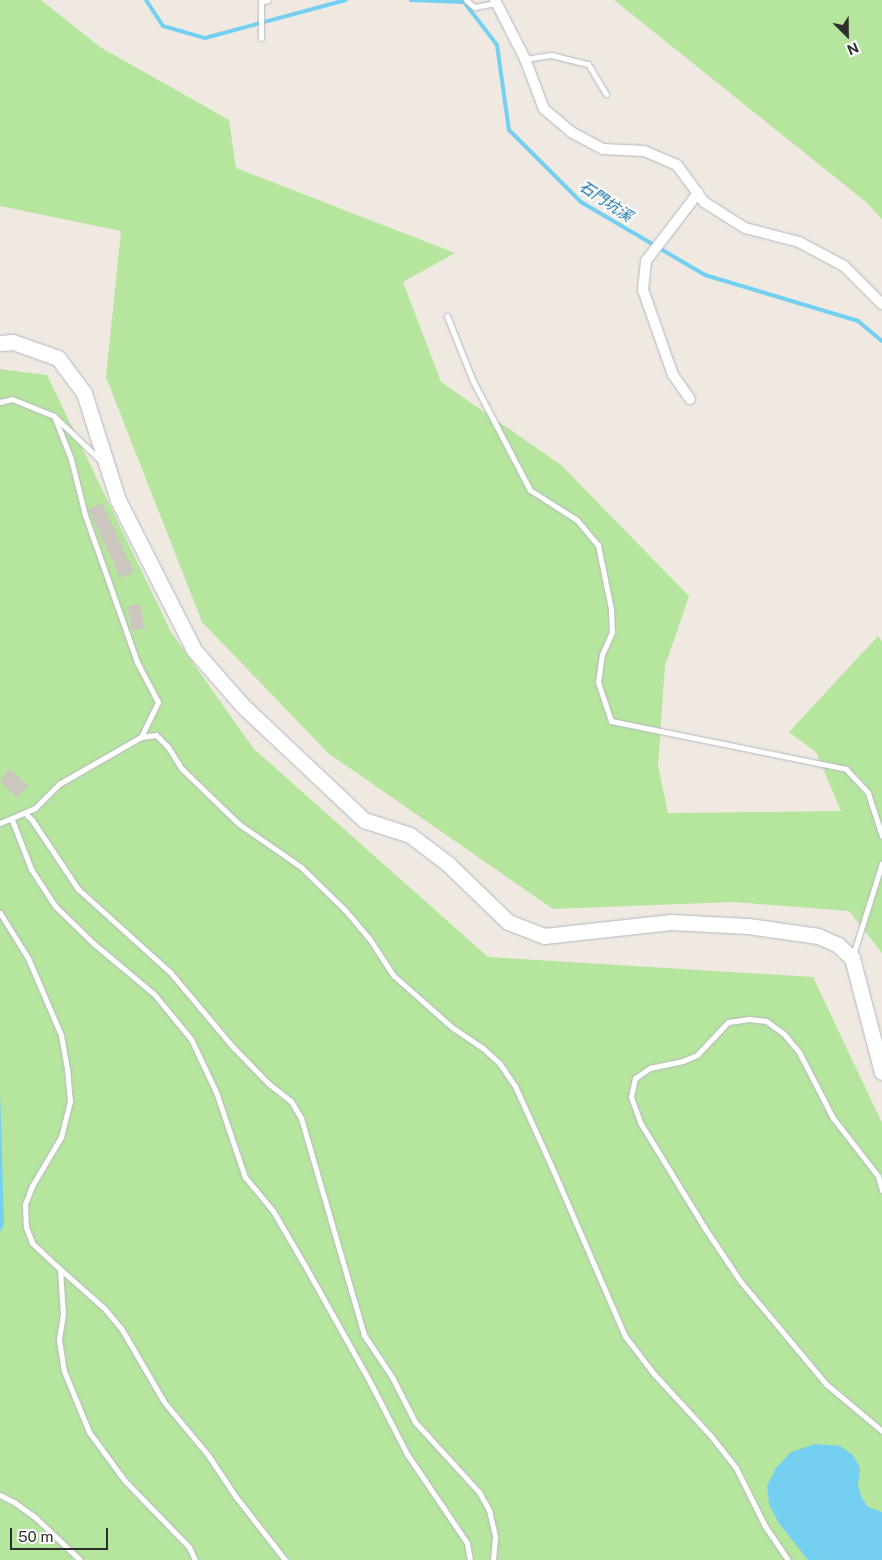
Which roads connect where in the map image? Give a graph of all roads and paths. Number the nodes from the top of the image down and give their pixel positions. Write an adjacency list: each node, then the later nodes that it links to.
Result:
1 (268, 0): 4 (lane)
2 (466, 0): 3 (lane)
3 (496, 2): 5 (street)
4 (261, 38)
5 (525, 59): 6 (lane); 7 (street)
6 (606, 94)
7 (698, 193): 8 (street); 11 (street)
8 (882, 304)
9 (447, 316): 19 (lane)
10 (0, 343): 14 (street)
11 (690, 399)
12 (0, 402): 13 (lane)
13 (54, 416): 14 (lane); 15 (lane)
14 (107, 466): 22 (street)
15 (141, 737): 16 (lane); 33 (lane)
16 (25, 813): 17 (lane); 32 (lane)
17 (12, 820): 18 (lane); 31 (lane)
18 (0, 823)
19 (882, 836)
20 (882, 863): 22 (lane)
21 (0, 913): 25 (lane)
22 (852, 958): 23 (street)
23 (882, 1072)
24 (882, 1190): 26 (lane)
25 (60, 1269): 29 (lane); 30 (lane)
26 (882, 1431)
27 (0, 1495): 28 (lane)
28 (80, 1560)
29 (195, 1560)
30 (285, 1560)
31 (470, 1560)
32 (493, 1560)
33 (788, 1560)

